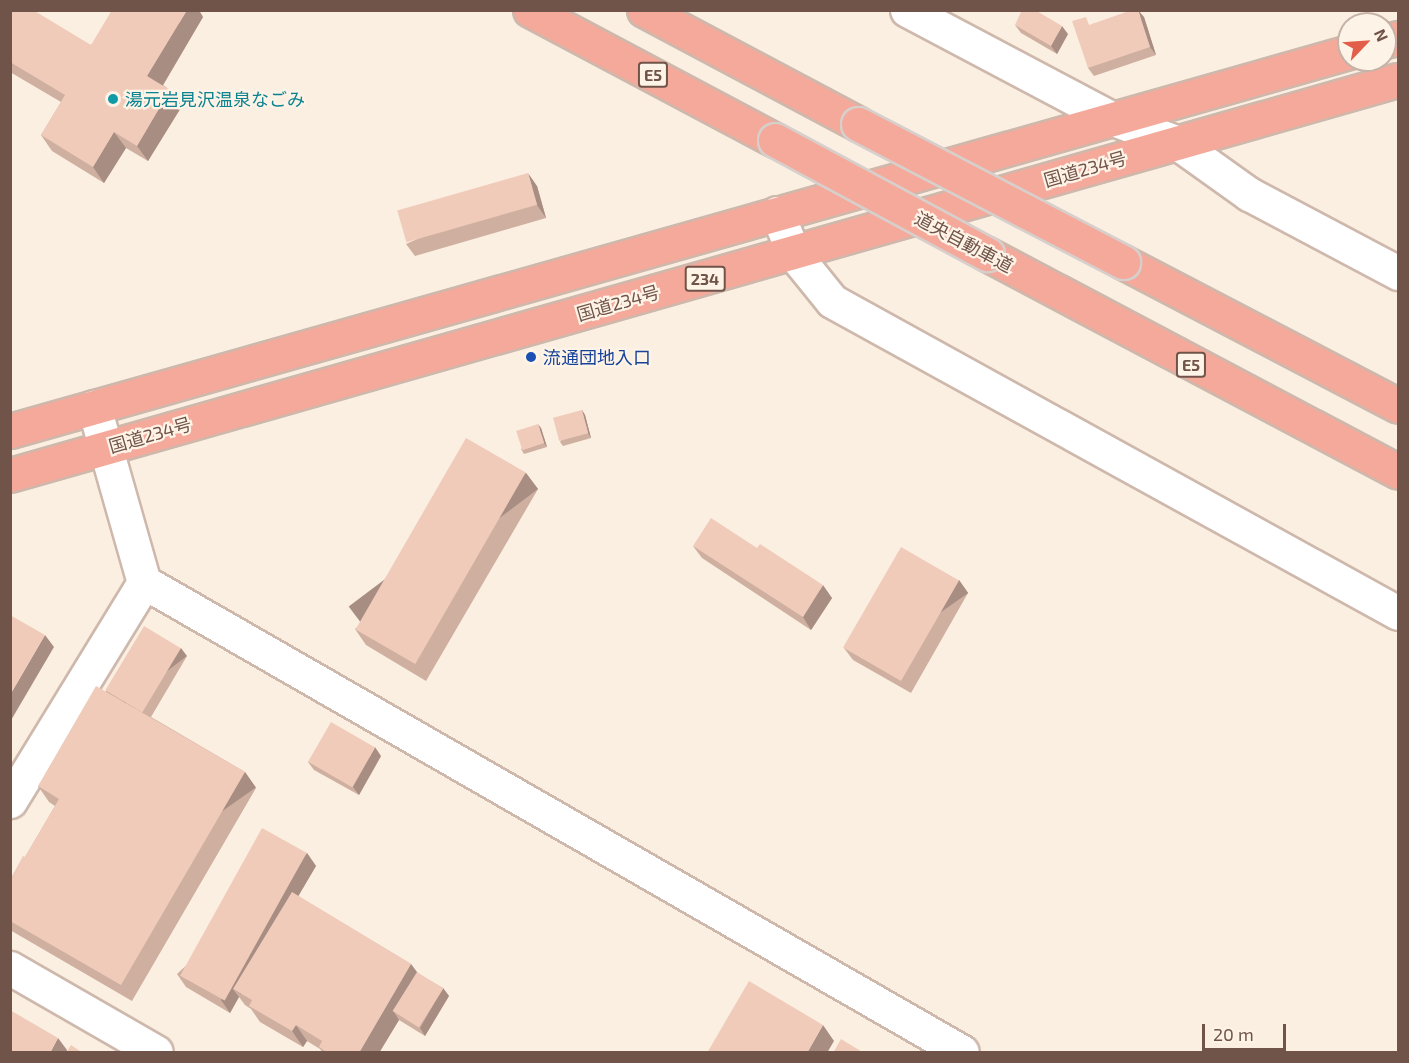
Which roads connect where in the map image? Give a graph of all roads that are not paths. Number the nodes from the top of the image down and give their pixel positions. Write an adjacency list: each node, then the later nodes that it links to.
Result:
1 (530, 10): 11 (highway, 道央自動車道 / E5, bridge)
2 (644, 10): 12 (highway, bridge)
3 (907, 10): 6 (street)
4 (1337, 55): 6 (highway, 234)
5 (1398, 80): 7 (highway, 国道234号 / 234)
6 (1113, 119): 7 (street); 8 (highway, 234)
7 (1176, 142): 9 (highway, 国道234号 / 234); 10 (street)
8 (777, 213): 9 (street); 13 (highway, 234)
9 (794, 254): 15 (highway, 国道234号 / 234); 20 (street)
10 (1398, 273)
11 (1204, 372): 16 (highway, 道央自動車道 / E5); 18 (highway)
12 (1398, 406)
13 (93, 407): 14 (highway, 234); 15 (street)
14 (10, 431)
15 (104, 448): 17 (highway, 国道234号 / 234); 19 (street)
16 (1398, 472)
17 (10, 475)
18 (1398, 483)
19 (144, 582): 21 (street); 24 (street)
20 (1398, 613)
21 (10, 801)
22 (10, 968): 23 (street)
23 (156, 1053)
24 (962, 1053)

